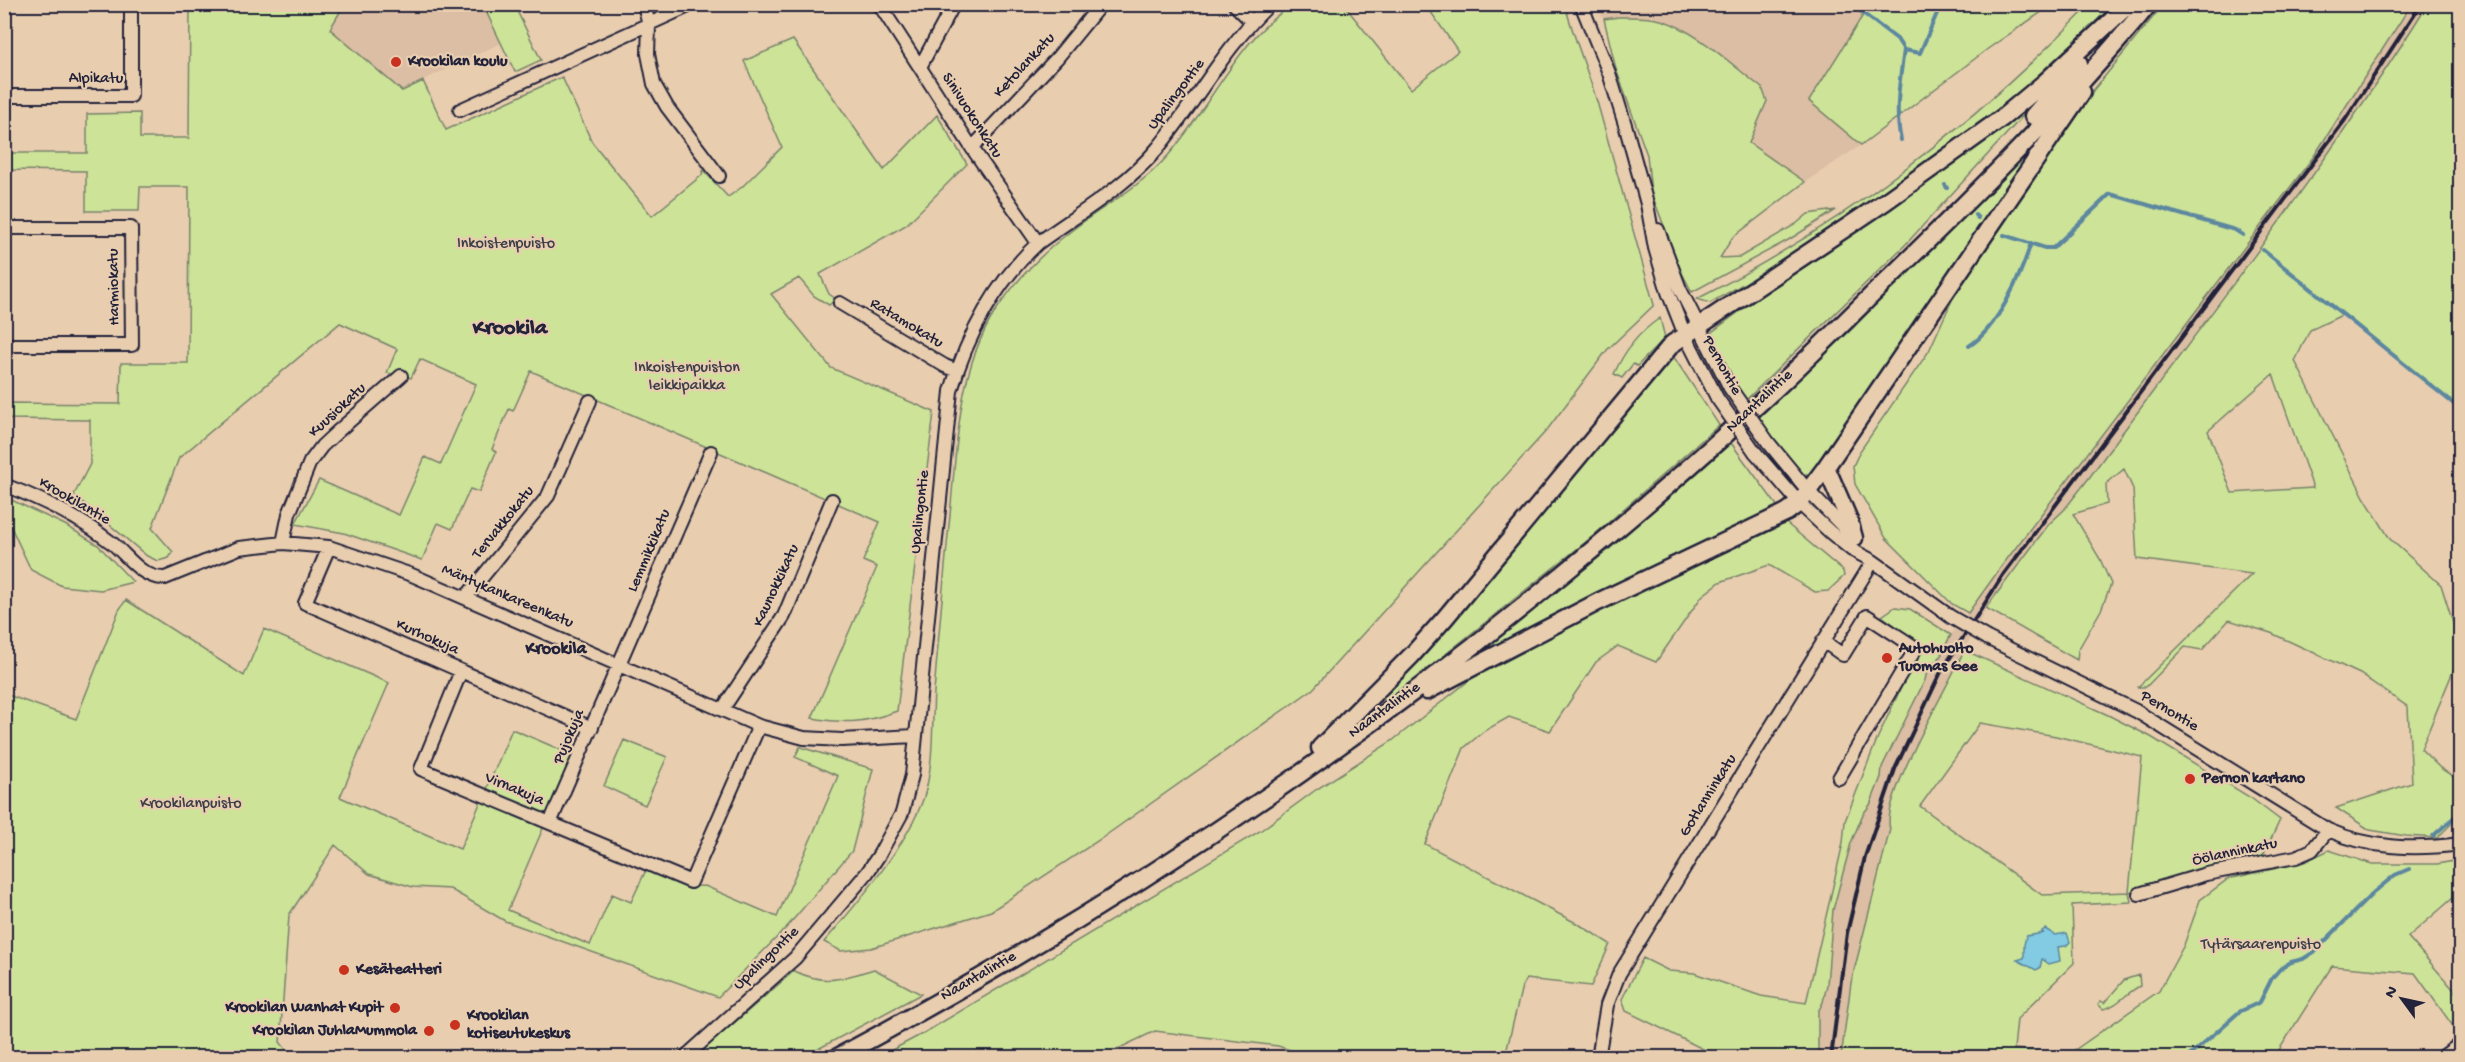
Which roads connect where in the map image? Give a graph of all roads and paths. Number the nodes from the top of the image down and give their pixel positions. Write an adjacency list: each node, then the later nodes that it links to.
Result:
1 (131, 4): 16 (street, Alpikatu)
2 (644, 4): 13 (street)
3 (693, 4): 13 (street)
4 (879, 4): 15 (street, Sinivuokonkatu)
5 (954, 4): 15 (street)
6 (1101, 4): 18 (street, Ketolankatu)
7 (1234, 4): 12 (street)
8 (1270, 4): 12 (street, Upalingontie)
9 (1581, 4): 24 (street, Pernontie)
10 (2149, 4): 14 (main road, Naantalintie)
11 (2126, 7): 22 (main road, Naantalintie); 24 (main road)
12 (1252, 22): 21 (street, Upalingontie)
13 (649, 25): 17 (street); 19 (street)
14 (2111, 50): 22 (main road, Naantalintie); 30 (main road)
15 (920, 67): 18 (street, Sinivuokonkatu)
16 (4, 96)
17 (460, 110)
18 (972, 148): 21 (street, Sinivuokonkatu)
19 (719, 176)
20 (4, 228): 25 (street, Harmiokatu)
21 (1038, 243): 26 (street, Upalingontie)
22 (1878, 289): 44 (main road, Naantalintie)
23 (840, 303): 26 (street, Ratamokatu)
24 (1691, 330): 32 (street, Pernontie, bridge); 32 (street, Pernontie, bridge); 49 (main road)
25 (4, 345)
26 (957, 371): 47 (street, Upalingontie)
27 (400, 376): 35 (street, Kuusiokatu)
28 (590, 401): 39 (street, Tervakkokatu)
29 (711, 452): 41 (street, Lemmikkikatu)
30 (1826, 468): 32 (main road); 34 (main road)
31 (4, 485): 38 (street, Krookilantie)
32 (1804, 498): 34 (street, Pernontie); 37 (street, Pernontie); 44 (main road)
33 (832, 500): 43 (street, Kaunokkikatu)
34 (1854, 538): 37 (street, Pernontie)
35 (283, 543): 36 (street, Mäntykankareenkatu); 38 (street, Mäntykankareenkatu)
36 (329, 547): 39 (street, Mäntykankareenkatu); 42 (street, Kurhokuja)
37 (1872, 561): 40 (street, Gotlanninkatu); 51 (street, Pernontie, bridge)
38 (152, 576)
39 (466, 597): 41 (street, Mäntykankareenkatu)
40 (1823, 641): 48 (street); 57 (street, Gotlanninkatu)
41 (620, 663): 43 (street, Mäntykankareenkatu); 46 (street, Pujokuja)
42 (461, 671): 46 (street, Kurhokuja); 50 (street, Virnakuja)
43 (722, 710): 45 (street, Mäntykankareenkatu)
44 (1388, 710): 49 (main road, Naantalintie)
45 (759, 726): 47 (street, Mäntykankareenkatu); 50 (street, Virnakuja)
46 (592, 728): 50 (street, Pujokuja)
47 (914, 736): 55 (street, Upalingontie)
48 (1839, 778)
49 (1290, 780): 56 (main road, Naantalintie)
50 (550, 823)
51 (2328, 830): 52 (street, Pernontie); 53 (street, Öölanninkatu)
52 (2460, 844)
53 (2139, 894)
54 (2460, 1044): 58 (street)
55 (684, 1058)
56 (836, 1058)
57 (1598, 1058)
58 (2441, 1058)

